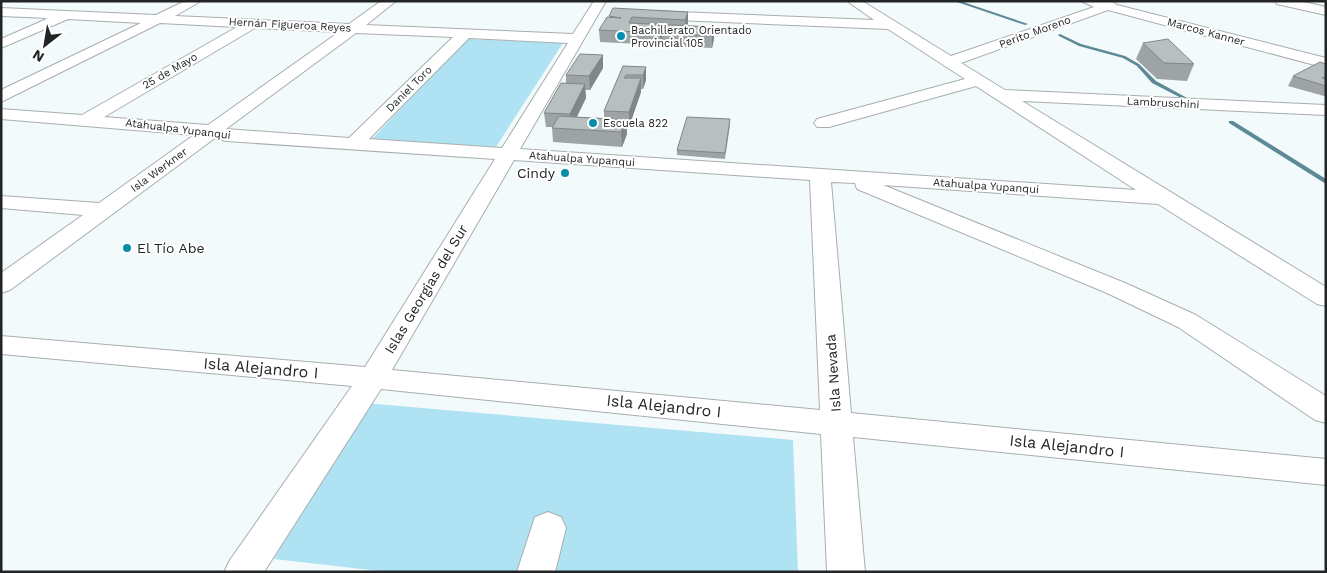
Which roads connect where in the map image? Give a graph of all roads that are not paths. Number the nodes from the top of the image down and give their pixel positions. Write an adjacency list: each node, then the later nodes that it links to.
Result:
1 (6, 1): 8 (street)
2 (195, 1): 15 (street)
3 (390, 1): 18 (street, Isla Werkner)
4 (853, 1): 17 (street)
5 (1087, 1): 9 (street, Marcos Kanner)
6 (1120, 1): 9 (street, Perito Moreno)
7 (1281, 1): 11 (street)
8 (1, 3)
9 (1106, 6): 22 (street, Perito Moreno); 23 (street, Marcos Kanner)
10 (602, 9): 20 (street, Islas Georgias del Sur)
11 (1326, 11)
12 (1, 12): 13 (street, Hernán Figueroa Reyes)
13 (69, 15): 15 (street, Hernán Figueroa Reyes); 21 (street)
14 (643, 15): 17 (street)
15 (159, 19): 16 (street, Hernán Figueroa Reyes); 26 (street)
16 (252, 24): 18 (street, Hernán Figueroa Reyes); 29 (street, 25 de Mayo)
17 (890, 25): 22 (street)
18 (354, 28): 19 (street, Hernán Figueroa Reyes); 31 (street, Isla Werkner)
19 (465, 34): 20 (street, Hernán Figueroa Reyes); 32 (street, Daniel Toro)
20 (579, 39): 33 (street, Islas Georgias del Sur)
21 (1, 44)
22 (949, 62): 24 (street)
23 (1326, 64)
24 (978, 81): 25 (street); 30 (street)
25 (1000, 95): 27 (street, Lambruschini); 35 (street)
26 (1, 97)
27 (1326, 110)
28 (1, 114): 29 (street, Atahualpa Yupanqui)
29 (88, 119): 31 (street, Atahualpa Yupanqui)
30 (823, 123)
31 (212, 131): 32 (street, Atahualpa Yupanqui); 37 (street, Isla Werkner)
32 (354, 144): 33 (street, Atahualpa Yupanqui)
33 (507, 154): 34 (street, Atahualpa Yupanqui); 41 (street, Islas Georgias del Sur)
34 (832, 175): 35 (street, Atahualpa Yupanqui); 42 (street); 43 (street, Isla Nevada)
35 (1163, 198): 39 (street)
36 (1, 202): 37 (street)
37 (105, 210): 38 (street, Isla Werkner)
38 (1, 285)
39 (1326, 298)
40 (1, 345): 41 (street, Isla Alejandro I)
41 (373, 378): 43 (street, Isla Alejandro I); 46 (street, Islas Georgias del Sur)
42 (1326, 412)
43 (837, 423): 44 (street, Isla Alejandro I); 48 (street, Isla Nevada)
44 (1326, 472)
45 (548, 528): 47 (street)
46 (243, 572)
47 (536, 572)
48 (846, 572)

